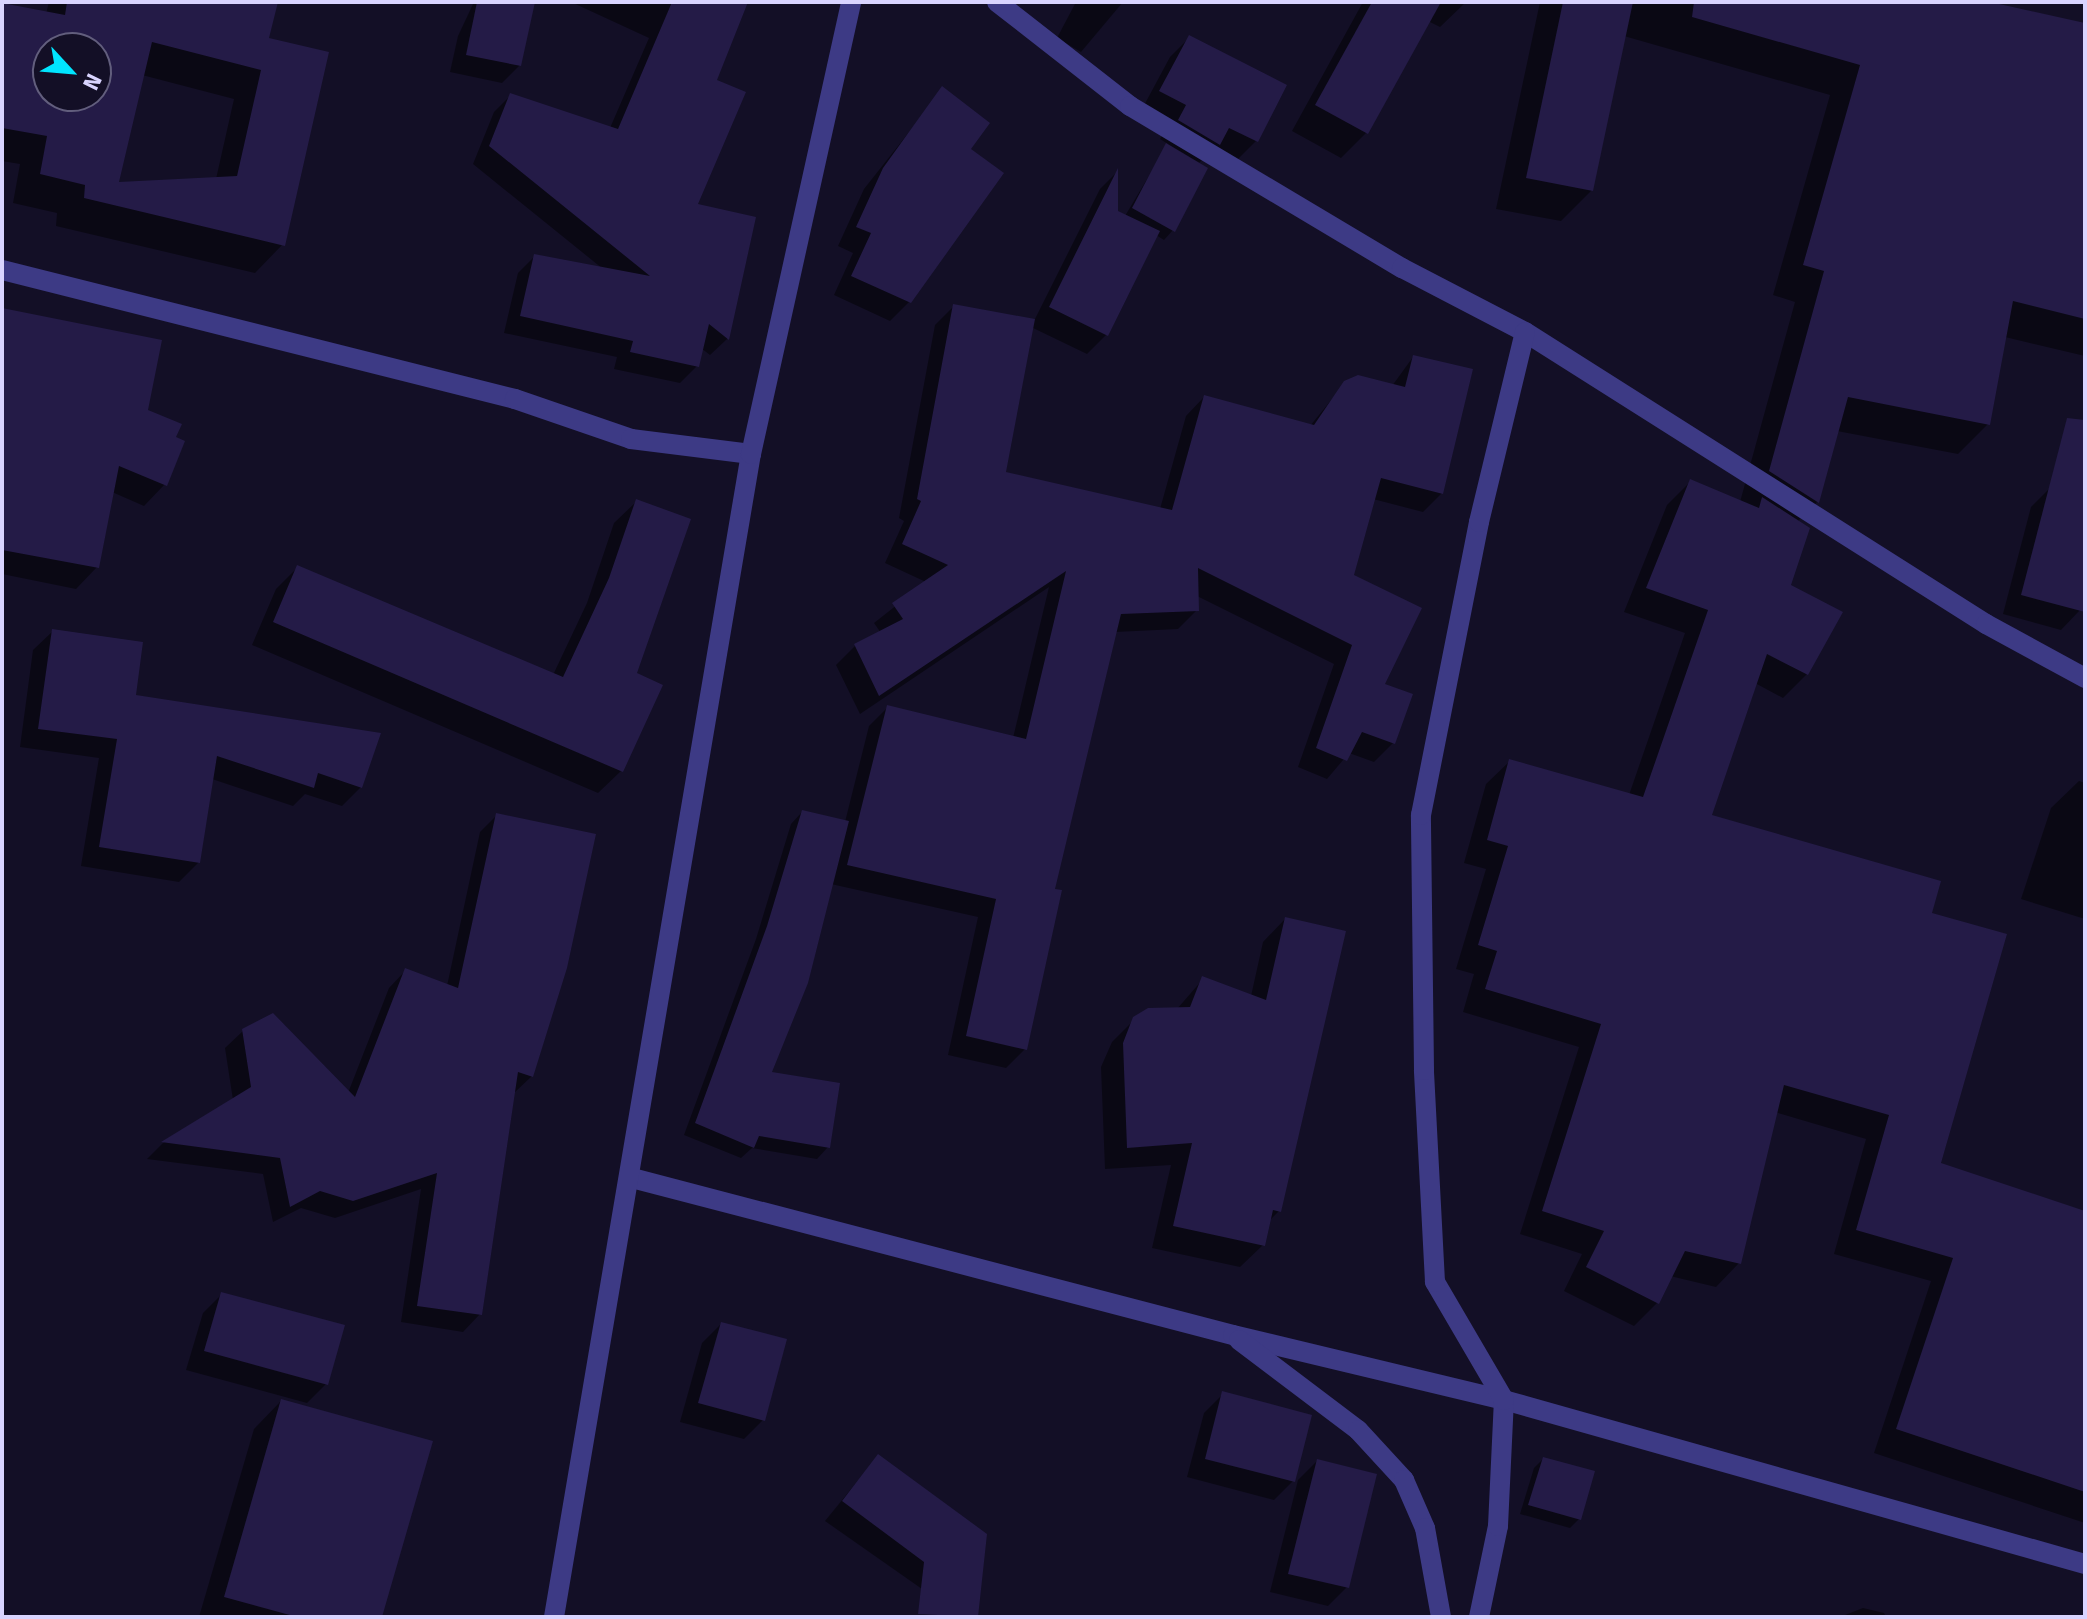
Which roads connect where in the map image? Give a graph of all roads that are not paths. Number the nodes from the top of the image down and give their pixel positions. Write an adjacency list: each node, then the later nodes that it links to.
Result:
1 (851, 2): 5 (street)
2 (997, 2): 4 (street)
3 (2, 270): 5 (street)
4 (1525, 332): 6 (street); 9 (street)
5 (751, 454): 7 (street)
6 (2085, 678)
7 (632, 1178): 8 (street); 11 (street)
8 (1233, 1335): 9 (street); 12 (street)
9 (1504, 1400): 10 (street); 13 (street)
10 (2085, 1564)
11 (554, 1617)
12 (1441, 1617)
13 (1479, 1617)

